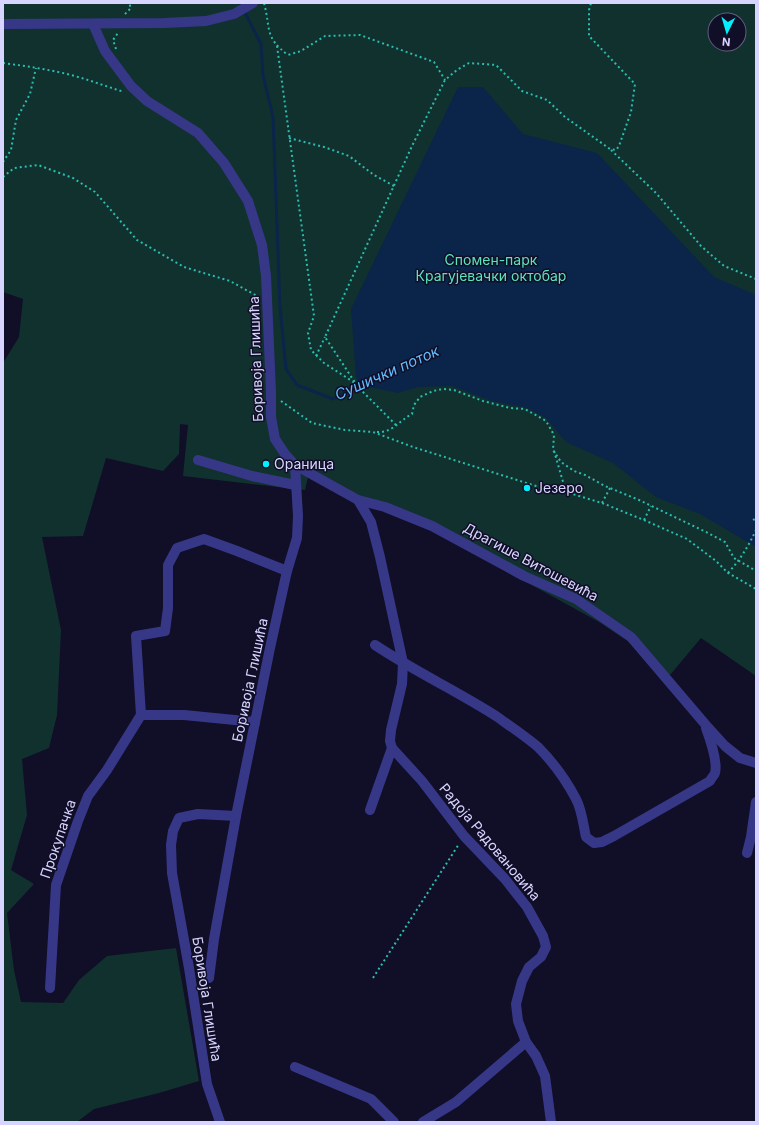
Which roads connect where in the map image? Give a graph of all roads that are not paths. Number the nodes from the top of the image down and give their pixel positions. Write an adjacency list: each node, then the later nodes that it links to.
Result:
1 (253, 3): 3 (street)
2 (3, 24): 3 (street)
3 (93, 24): 5 (street, Боривоја Глишића)
4 (198, 460): 6 (street)
5 (295, 465): 6 (street, Боривоја Глишића); 7 (street, Драгише Витошевића)
6 (295, 485): 8 (street, Боривоја Глишића)
7 (358, 500): 10 (street); 13 (street, Драгише Витошевића)
8 (287, 571): 11 (street); 12 (street, Боривоја Глишића)
9 (375, 645): 10 (street)
10 (403, 663): 13 (street); 14 (street)
11 (141, 715): 12 (street); 21 (street, Прокупачка)
12 (255, 722): 18 (street, Боривоја Глишића)
13 (705, 724): 15 (street, Драгише Витошевића)
14 (392, 748): 17 (street); 22 (street, Радоја Радовановића)
15 (756, 763)
16 (756, 802): 19 (street)
17 (370, 810)
18 (236, 816): 20 (street, Боривоја Глишића); 24 (street, Боривоја Глишића)
19 (747, 853)
20 (208, 978)
21 (50, 988)
22 (526, 1042): 26 (street); 27 (street)
23 (295, 1067): 25 (street)
24 (220, 1122)
25 (394, 1122)
26 (424, 1122)
27 (551, 1122)

